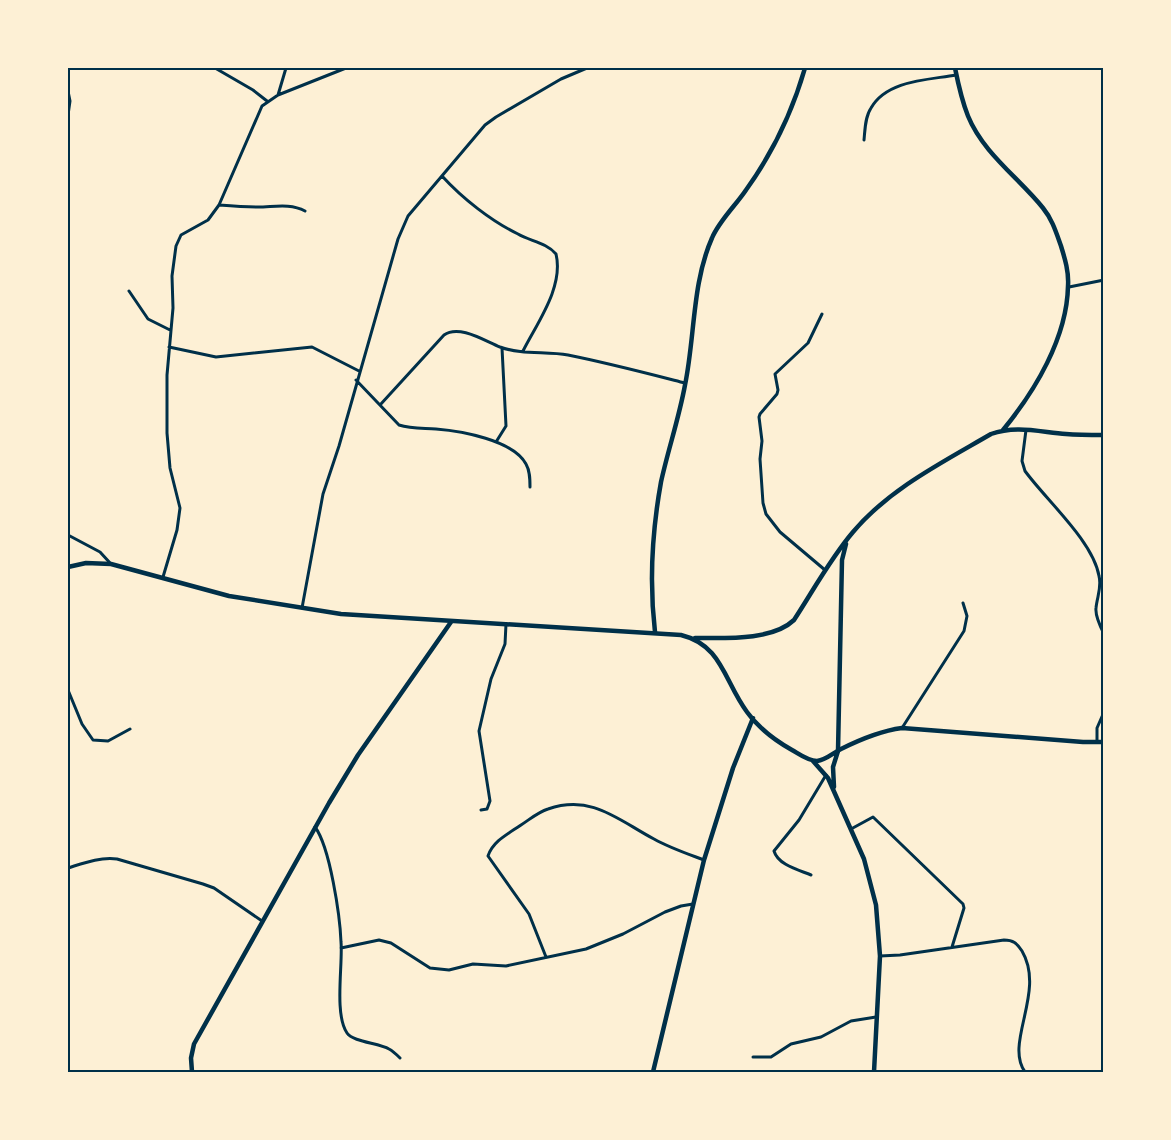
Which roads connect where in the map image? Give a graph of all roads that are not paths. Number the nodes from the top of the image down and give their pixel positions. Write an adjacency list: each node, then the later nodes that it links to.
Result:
1 (214, 68): 10 (street)
2 (286, 68): 9 (street)
3 (346, 68): 9 (street)
4 (587, 68): 13 (street)
5 (805, 68): 26 (street)
6 (955, 68): 7 (street)
7 (957, 75): 12 (street); 17 (street)
8 (68, 91): 11 (street)
9 (278, 95): 10 (street)
10 (267, 101): 14 (street)
11 (68, 115)
12 (864, 140)
13 (442, 176): 23 (street); 24 (street)
14 (219, 205): 15 (street); 20 (street)
15 (305, 211)
16 (1104, 280): 17 (street)
17 (1068, 286): 28 (street)
18 (129, 291): 20 (street)
19 (822, 314): 39 (street)
20 (170, 330): 21 (street)
21 (169, 347): 24 (street); 40 (street)
22 (502, 348): 23 (street); 27 (street); 31 (street)
23 (523, 351): 26 (street)
24 (359, 371): 25 (street)
25 (357, 380): 27 (street); 42 (street)
26 (686, 383): 45 (street)
27 (380, 405): 31 (street)
28 (1003, 430): 29 (street); 34 (street)
29 (1026, 430): 30 (street); 46 (street)
30 (1104, 435)
31 (496, 442): 32 (street)
32 (530, 487)
33 (68, 534): 36 (street)
34 (848, 540): 35 (street); 38 (street)
35 (832, 562): 38 (street); 39 (street)
36 (111, 564): 37 (street); 40 (street)
37 (68, 567)
38 (842, 567): 54 (street)
39 (825, 570): 47 (street)
40 (163, 577): 42 (street)
41 (963, 603): 51 (street)
42 (302, 608): 43 (street)
43 (451, 622): 44 (street); 59 (street)
44 (506, 624): 45 (street); 58 (street)
45 (655, 632): 47 (street)
46 (1104, 634)
47 (695, 638): 50 (street)
48 (68, 690): 52 (street)
49 (1104, 712): 53 (street)
50 (753, 718): 55 (street); 61 (street)
51 (902, 728): 53 (street); 54 (street)
52 (130, 729)
53 (1101, 742)
54 (838, 751): 55 (street); 57 (street)
55 (813, 761): 56 (street)
56 (826, 775): 57 (street); 63 (street)
57 (835, 792): 60 (street)
58 (481, 810)
59 (315, 827): 65 (street); 67 (street)
60 (850, 829): 66 (street); 68 (street)
61 (704, 860): 64 (street); 69 (street)
62 (68, 868): 65 (street)
63 (811, 875)
64 (693, 904): 69 (street); 74 (street)
65 (262, 921): 73 (street)
66 (952, 947): 68 (street); 76 (street)
67 (341, 948): 69 (street); 72 (street)
68 (880, 956): 70 (street)
69 (546, 957)
70 (876, 1017): 71 (street); 75 (street)
71 (753, 1057)
72 (400, 1058)
73 (192, 1072)
74 (653, 1072)
75 (874, 1072)
76 (1025, 1072)

